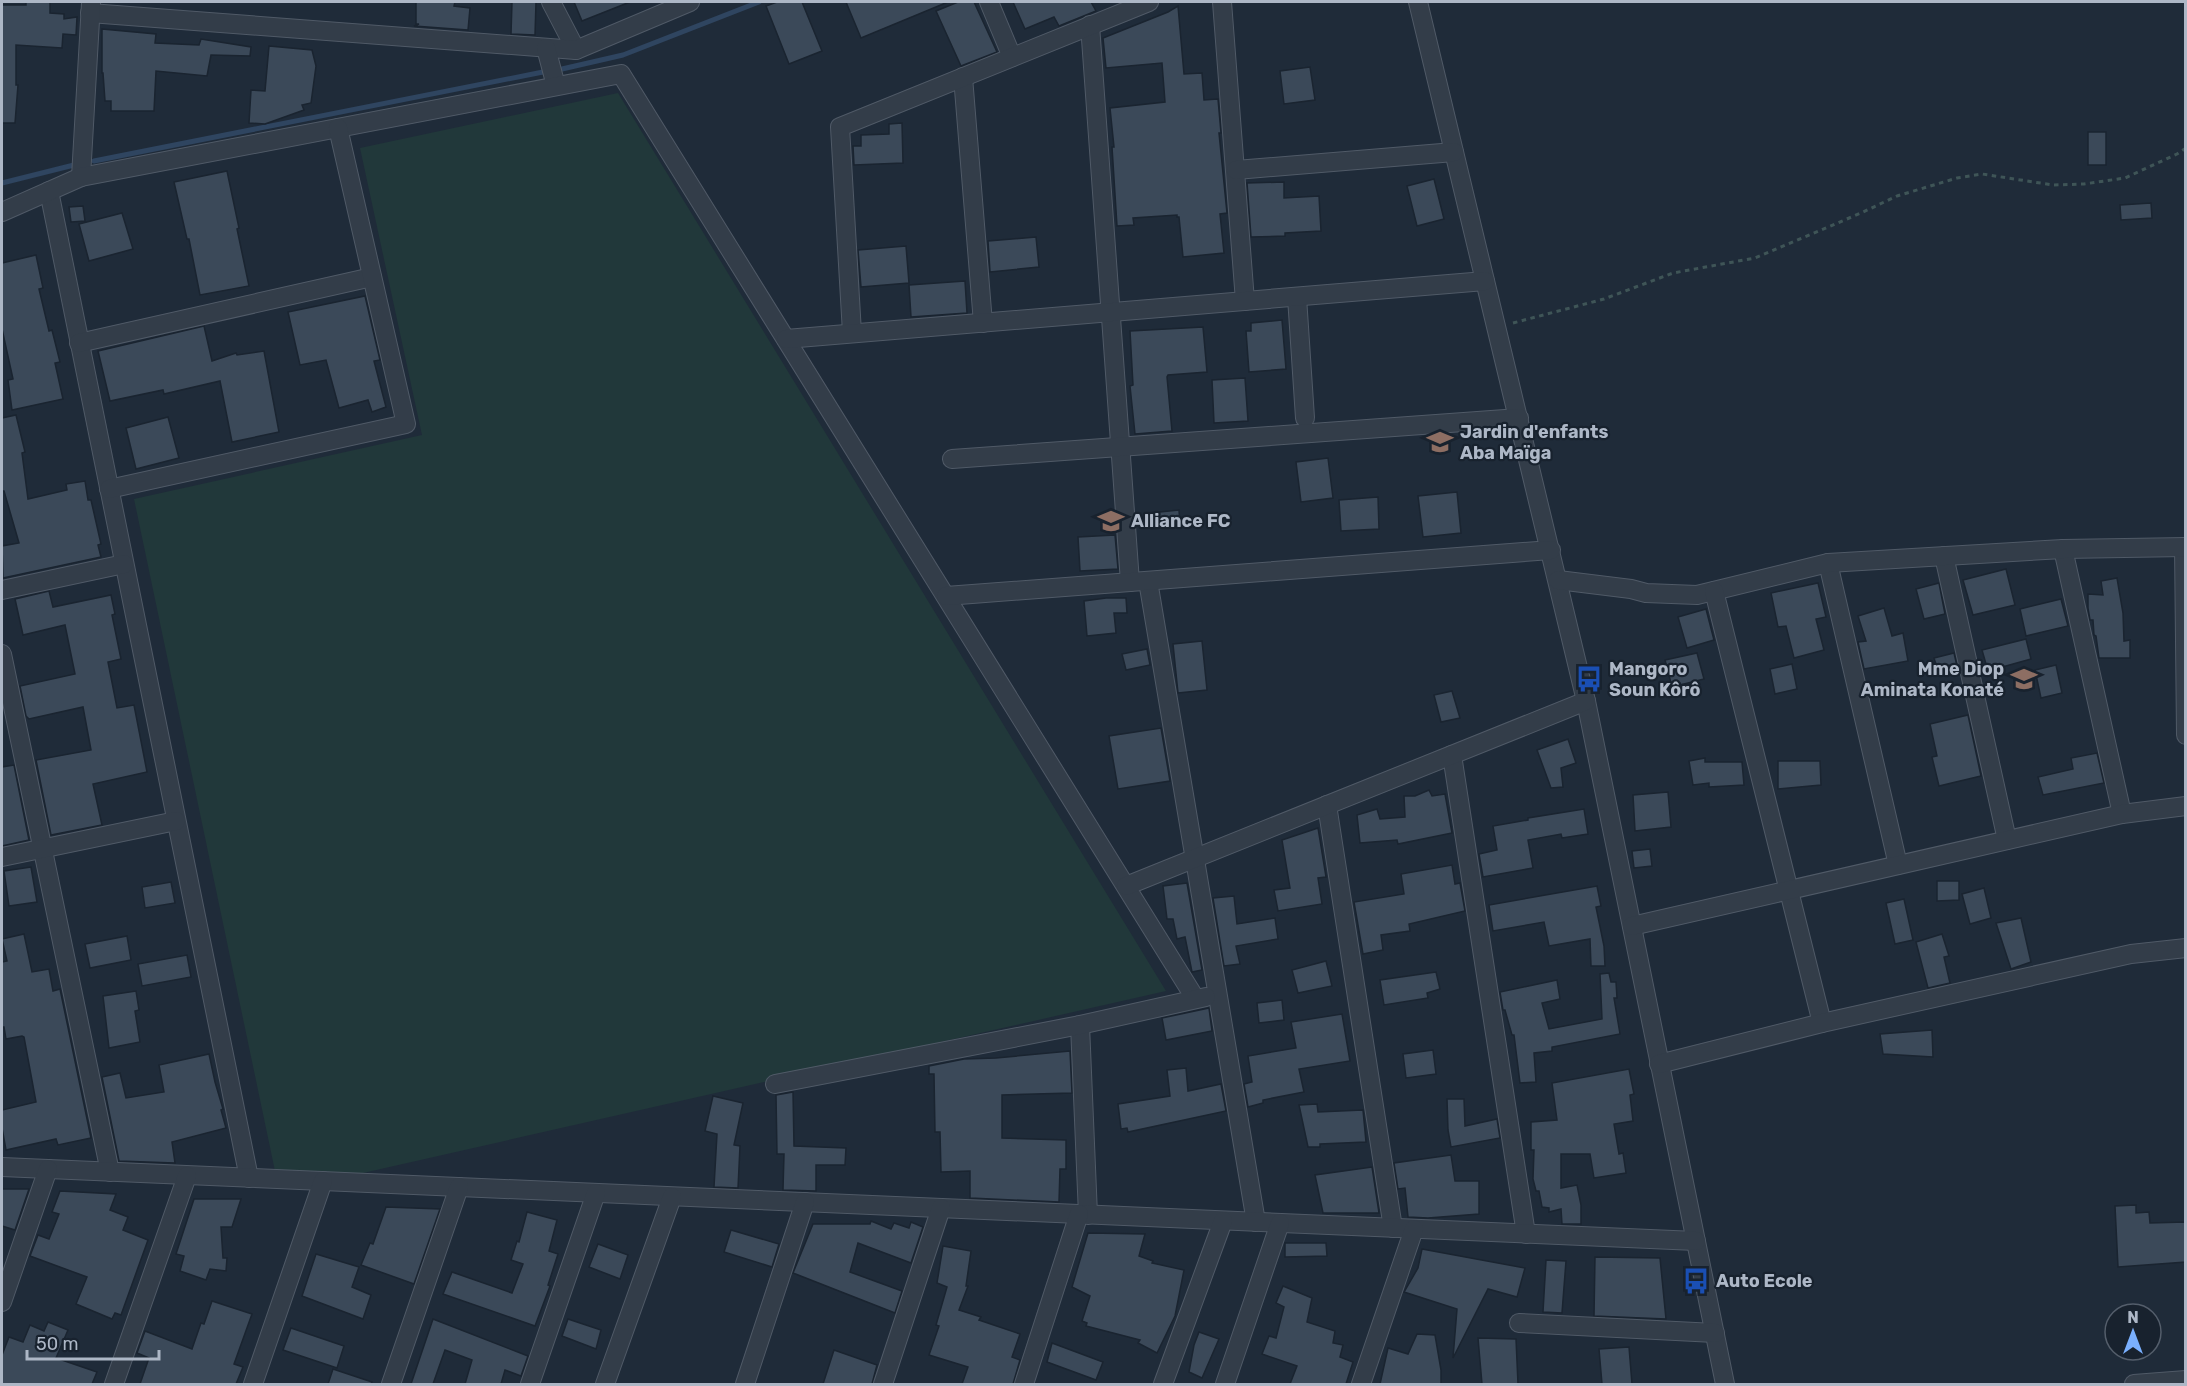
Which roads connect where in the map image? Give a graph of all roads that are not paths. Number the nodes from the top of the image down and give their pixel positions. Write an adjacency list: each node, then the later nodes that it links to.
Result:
1 (551, 2): 10 (street)
2 (690, 2): 10 (street)
3 (989, 2): 11 (street)
4 (1149, 2): 8 (street)
5 (1222, 2): 16 (street)
6 (1418, 2): 15 (street)
7 (90, 7): 9 (street); 17 (street)
8 (1090, 25): 11 (street); 24 (street)
9 (546, 48): 10 (street); 13 (street)
10 (576, 50)
11 (1012, 57): 12 (street)
12 (963, 77): 25 (street); 26 (street)
13 (556, 86): 14 (street); 27 (street)
14 (338, 128): 17 (street); 20 (street)
15 (1454, 152): 16 (street); 21 (street)
16 (1236, 170): 23 (street)
17 (81, 177): 18 (street)
18 (49, 191): 19 (street); 28 (street)
19 (2, 212)
20 (372, 277): 28 (street); 33 (street)
21 (1485, 281): 22 (street); 30 (street)
22 (1297, 297): 23 (street); 29 (street)
23 (1245, 301): 24 (street)
24 (1112, 312): 25 (street); 31 (street)
25 (983, 322): 26 (street)
26 (852, 333): 27 (street)
27 (786, 339): 44 (street)
28 (79, 343): 33 (street)
29 (1305, 418)
30 (1519, 418): 31 (street); 36 (street)
31 (1121, 447): 32 (street); 41 (street)
32 (952, 459)
33 (109, 489): 39 (street)
34 (2185, 547): 35 (street); 47 (street)
35 (2063, 549): 37 (street); 51 (street)
36 (1551, 550): 40 (street); 41 (street)
37 (1944, 556): 38 (street); 53 (street)
38 (1828, 563): 43 (street); 57 (street)
39 (124, 564): 42 (street); 52 (street)
40 (1558, 580): 43 (street); 46 (street)
41 (1139, 582): 44 (street); 56 (street)
42 (2, 590)
43 (1713, 591): 59 (street)
44 (946, 596): 58 (street)
45 (2, 654): 54 (street)
46 (1586, 701): 48 (street); 60 (street)
47 (2186, 735)
48 (1452, 755): 49 (street); 85 (street)
49 (1327, 805): 56 (street); 83 (street)
50 (2186, 806): 51 (street)
51 (2122, 814): 53 (street)
52 (176, 821): 54 (street); 72 (street)
53 (2007, 840): 57 (street)
54 (41, 849): 55 (street); 70 (street)
55 (2, 856)
56 (1193, 859): 58 (street); 62 (street)
57 (1898, 865): 59 (street)
58 (1126, 886): 63 (street)
59 (1788, 890): 60 (street); 64 (street)
60 (1632, 926): 66 (street)
61 (2186, 948): 64 (street)
62 (1217, 995): 63 (street); 81 (street)
63 (1196, 998): 65 (street)
64 (1822, 1023): 66 (street)
65 (1080, 1025): 67 (street); 79 (street)
66 (1659, 1064): 86 (street)
67 (775, 1084)
68 (2, 1167): 69 (street)
69 (48, 1169): 70 (street); 87 (street)
70 (110, 1172): 71 (street)
71 (187, 1176): 72 (street); 91 (street)
72 (249, 1178): 73 (street)
73 (323, 1181): 74 (street); 92 (street)
74 (459, 1187): 75 (street); 93 (street)
75 (596, 1193): 76 (street); 94 (street)
76 (672, 1197): 77 (street); 95 (street)
77 (805, 1202): 78 (street); 96 (street)
78 (941, 1208): 79 (street); 97 (street)
79 (1084, 1215): 80 (street); 98 (street)
80 (1223, 1221): 81 (street); 99 (street)
81 (1256, 1222): 82 (street)
82 (1281, 1223): 83 (street); 100 (street)
83 (1393, 1228): 84 (street)
84 (1414, 1229): 85 (street); 101 (street)
85 (1526, 1234): 86 (street)
86 (1696, 1241): 89 (street)
87 (2, 1302)
88 (1519, 1323): 89 (street)
89 (1715, 1333): 102 (street)
90 (2186, 1380): 103 (street)
91 (114, 1384)
92 (253, 1384)
93 (391, 1384)
94 (530, 1384)
95 (604, 1384)
96 (745, 1384)
97 (883, 1384)
98 (1024, 1384)
99 (1163, 1384)
100 (1225, 1384)
101 (1361, 1384)
102 (1725, 1384)
103 (2134, 1384)

